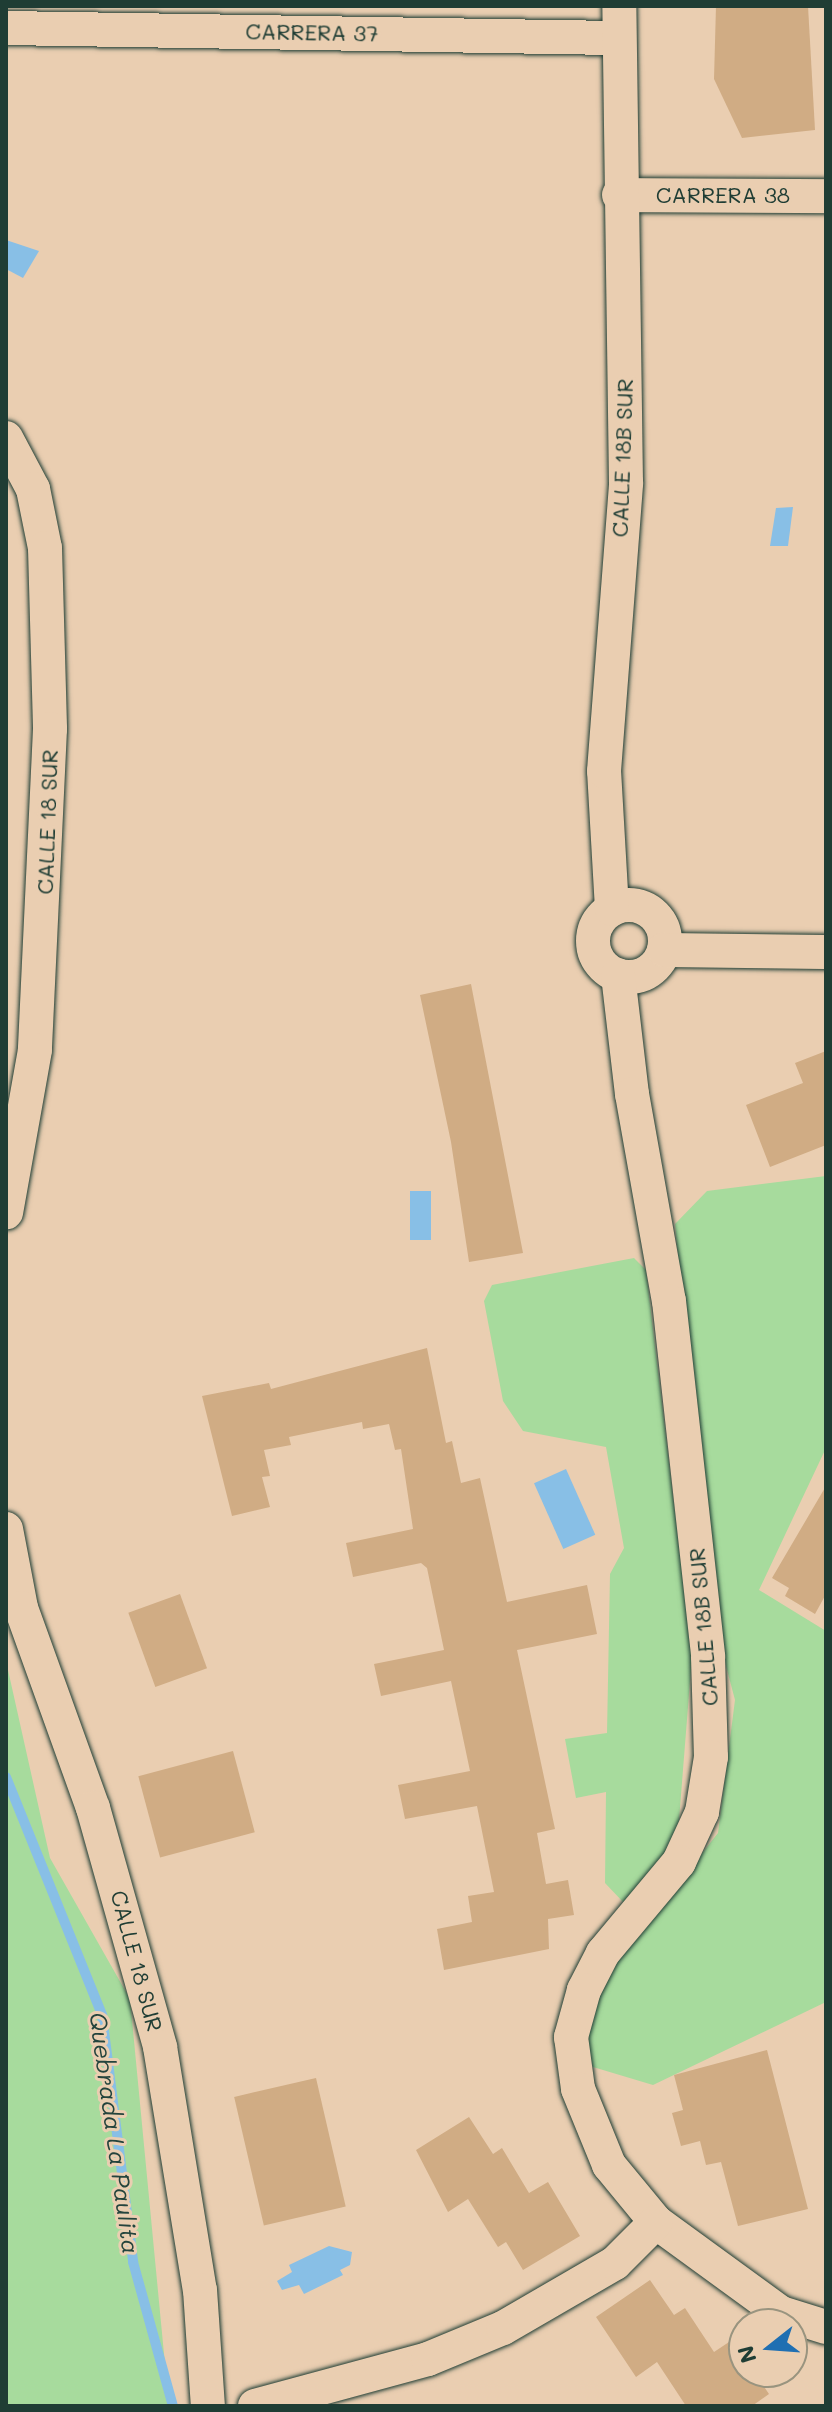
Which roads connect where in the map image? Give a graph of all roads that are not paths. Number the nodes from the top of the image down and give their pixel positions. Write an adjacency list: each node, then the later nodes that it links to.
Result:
1 (618, 22): 2 (street, CARRERA 37); 3 (street, CALLE 18B SUR)
2 (6, 28)
3 (619, 195): 4 (street, CARRERA 38); 6 (street, CALLE 18B SUR)
4 (826, 196)
5 (6, 438): 10 (street, CALLE 18 SUR)
6 (612, 909): 7 (street); 9 (street)
7 (664, 950): 8 (street); 9 (street)
8 (826, 952)
9 (618, 975): 12 (street, CALLE 18B SUR)
10 (6, 1212)
11 (6, 1529): 14 (street, CALLE 18 SUR)
12 (656, 2222): 13 (street, CALLE 18B SUR); 15 (street)
13 (826, 2327)
14 (208, 2406)
15 (255, 2406)

